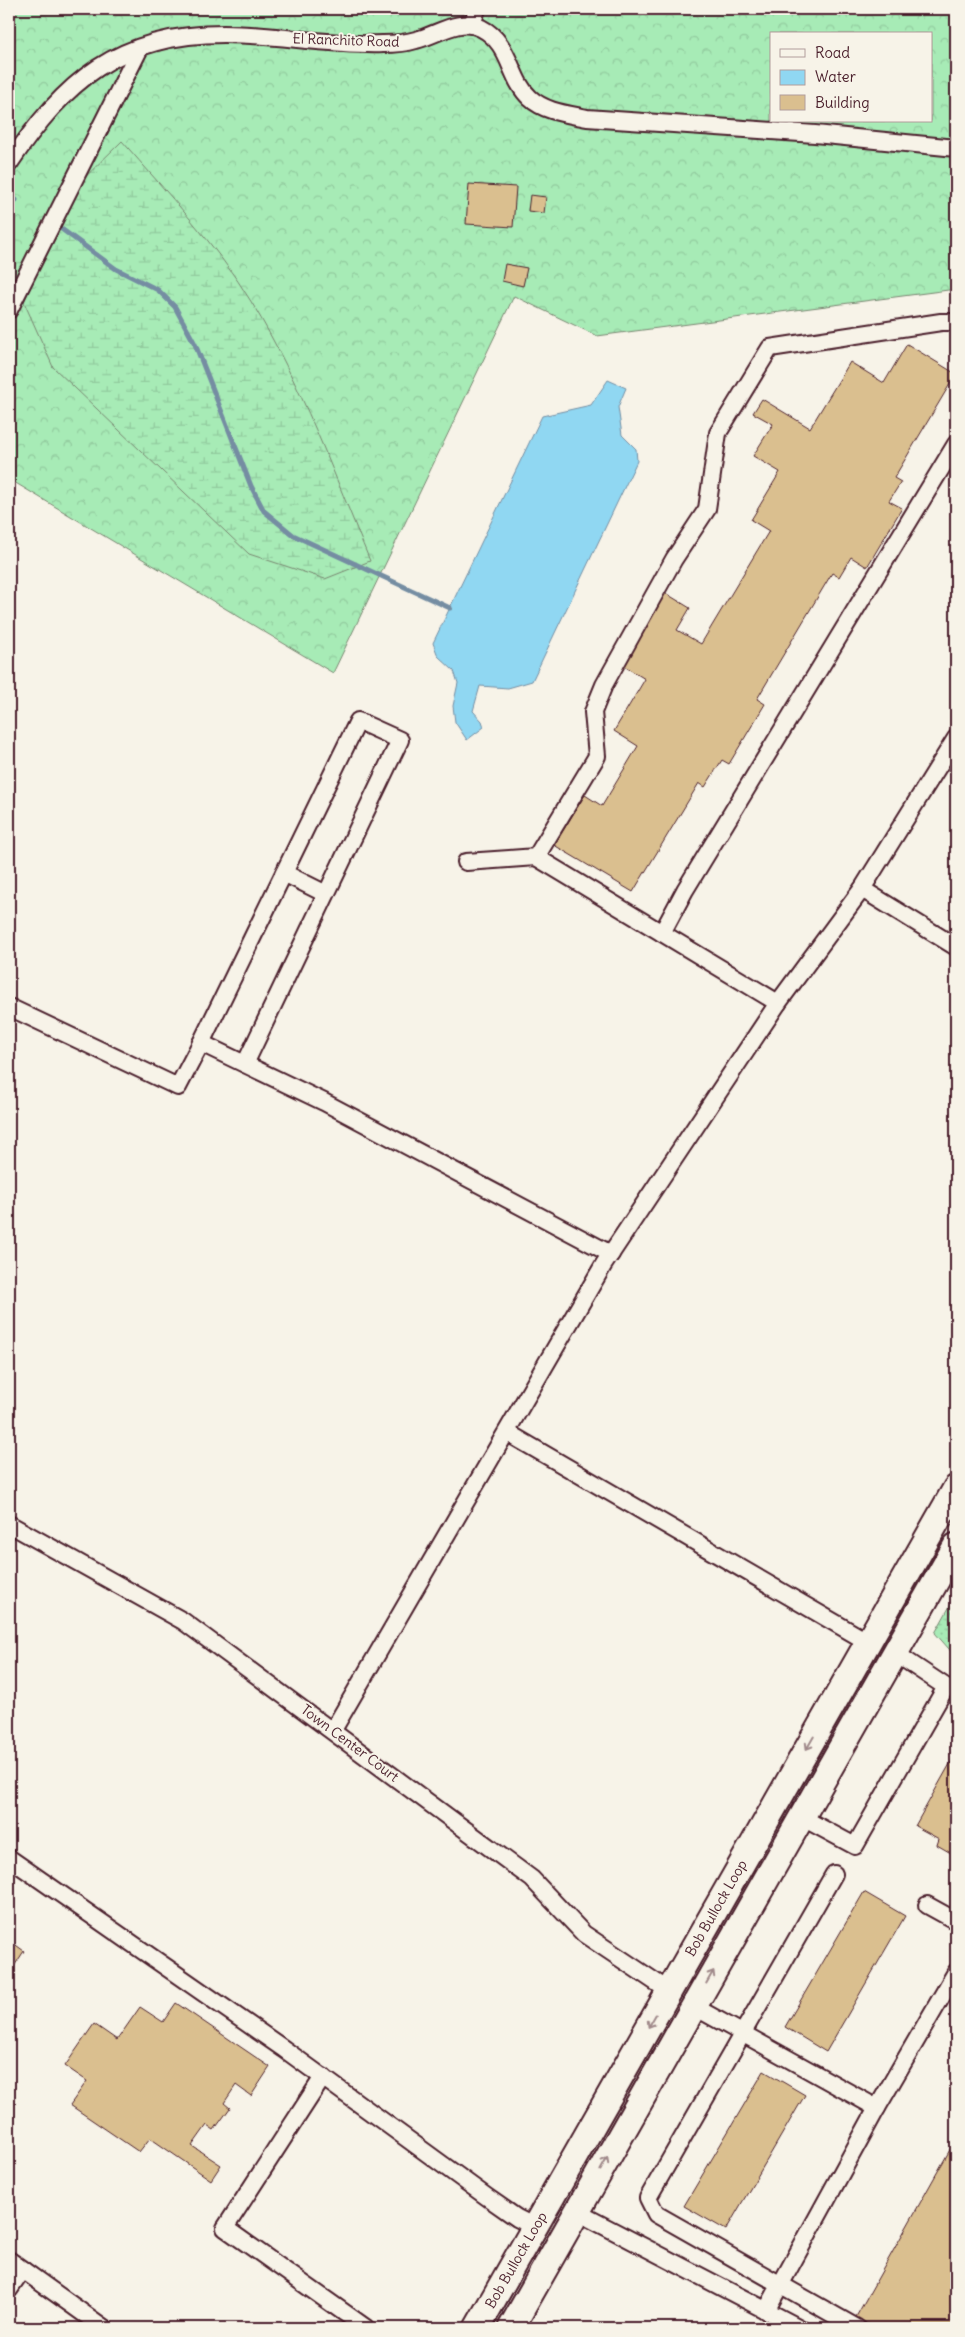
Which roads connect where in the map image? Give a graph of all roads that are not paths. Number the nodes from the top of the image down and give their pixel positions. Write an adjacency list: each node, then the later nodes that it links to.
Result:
1 (476, 9): 2 (street)
2 (472, 25): 3 (street, El Ranchito Road); 4 (street)
3 (140, 48): 5 (street, El Ranchito Road); 6 (street)
4 (956, 148)
5 (9, 164)
6 (9, 310)
7 (948, 322): 8 (street); 11 (street)
8 (956, 331)
9 (956, 444): 16 (street)
10 (956, 738): 14 (street)
11 (536, 857): 12 (street); 16 (street)
12 (466, 862)
13 (284, 873): 15 (street); 15 (street); 20 (street)
14 (862, 889): 17 (street); 18 (street)
15 (326, 894): 21 (street)
16 (662, 933): 18 (street)
17 (956, 947)
18 (778, 1003): 22 (street)
19 (9, 1007): 20 (street)
20 (201, 1043): 21 (street)
21 (245, 1064): 22 (street)
22 (611, 1254): 23 (street)
23 (508, 1433): 27 (street); 29 (street)
24 (952, 1495): 27 (highway, Bob Bullock Loop); 28 (highway)
25 (9, 1524): 29 (street, Town Center Court)
26 (956, 1546): 28 (highway, Bob Bullock Loop)
27 (868, 1642): 30 (highway); 37 (highway, Bob Bullock Loop, one-way to 37)
28 (895, 1654): 30 (highway, Bob Bullock Loop); 31 (street)
29 (333, 1730): 37 (street, Town Center Court)
30 (824, 1776): 31 (highway, Bob Bullock Loop)
31 (801, 1817): 38 (highway, Bob Bullock Loop, one-way to 31)
32 (9, 1858): 40 (street)
33 (834, 1874): 39 (street)
34 (927, 1904): 35 (street)
35 (956, 1922)
36 (956, 1972): 42 (street)
37 (669, 1991): 41 (highway, Bob Bullock Loop, one-way to 41)
38 (693, 2006): 39 (street); 43 (highway, Bob Bullock Loop, one-way to 38)
39 (743, 2034): 42 (street); 47 (street)
40 (323, 2078): 44 (street); 51 (street)
41 (612, 2090): 44 (highway, Bob Bullock Loop); 53 (highway)
42 (877, 2108): 47 (street)
43 (577, 2212): 49 (street); 54 (highway, Bob Bullock Loop)
44 (535, 2226): 52 (highway, Bob Bullock Loop)
45 (9, 2260): 46 (street)
46 (23, 2270): 48 (street); 50 (street)
47 (780, 2285): 49 (street); 56 (street)
48 (9, 2290)
49 (766, 2311): 55 (street)
50 (104, 2328)
51 (366, 2328)
52 (477, 2328)
53 (494, 2328)
54 (511, 2328)
55 (800, 2328)
56 (857, 2328)

